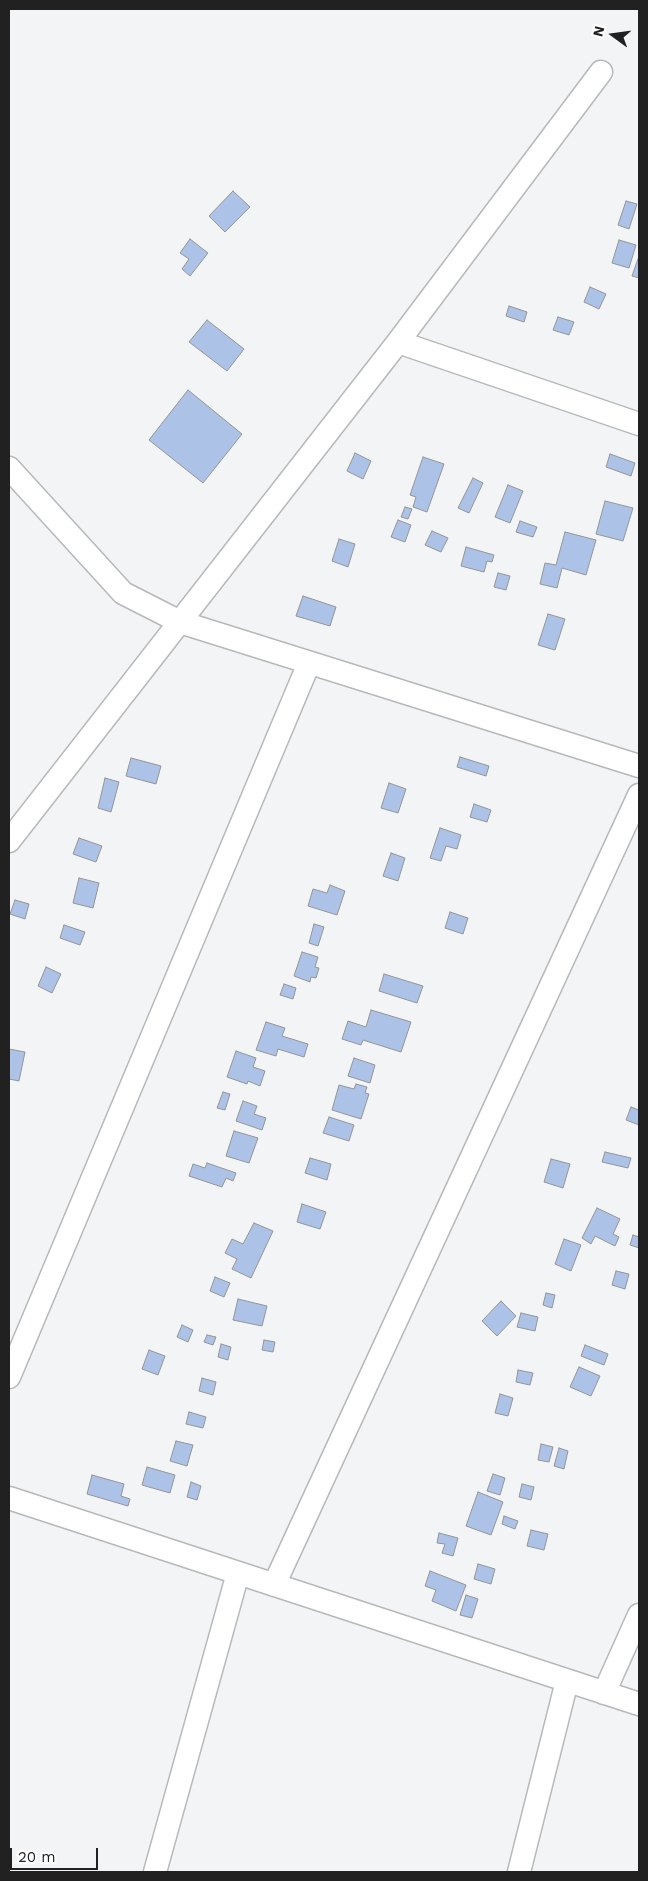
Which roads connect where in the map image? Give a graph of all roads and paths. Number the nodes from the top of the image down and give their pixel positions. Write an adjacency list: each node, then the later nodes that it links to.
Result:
1 (601, 72): 2 (street)
2 (398, 342): 3 (street); 5 (street)
3 (639, 424)
4 (9, 468): 5 (street)
5 (180, 622): 6 (street); 9 (street)
6 (309, 663): 7 (street); 10 (street)
7 (639, 766)
8 (639, 795): 13 (street)
9 (9, 841)
10 (9, 1377)
11 (9, 1498): 12 (street)
12 (238, 1573): 13 (street); 18 (street)
13 (274, 1585): 15 (street)
14 (639, 1614): 16 (street)
15 (567, 1681): 16 (street); 19 (street)
16 (604, 1693): 17 (street)
17 (639, 1704)
18 (155, 1872)
19 (519, 1872)

